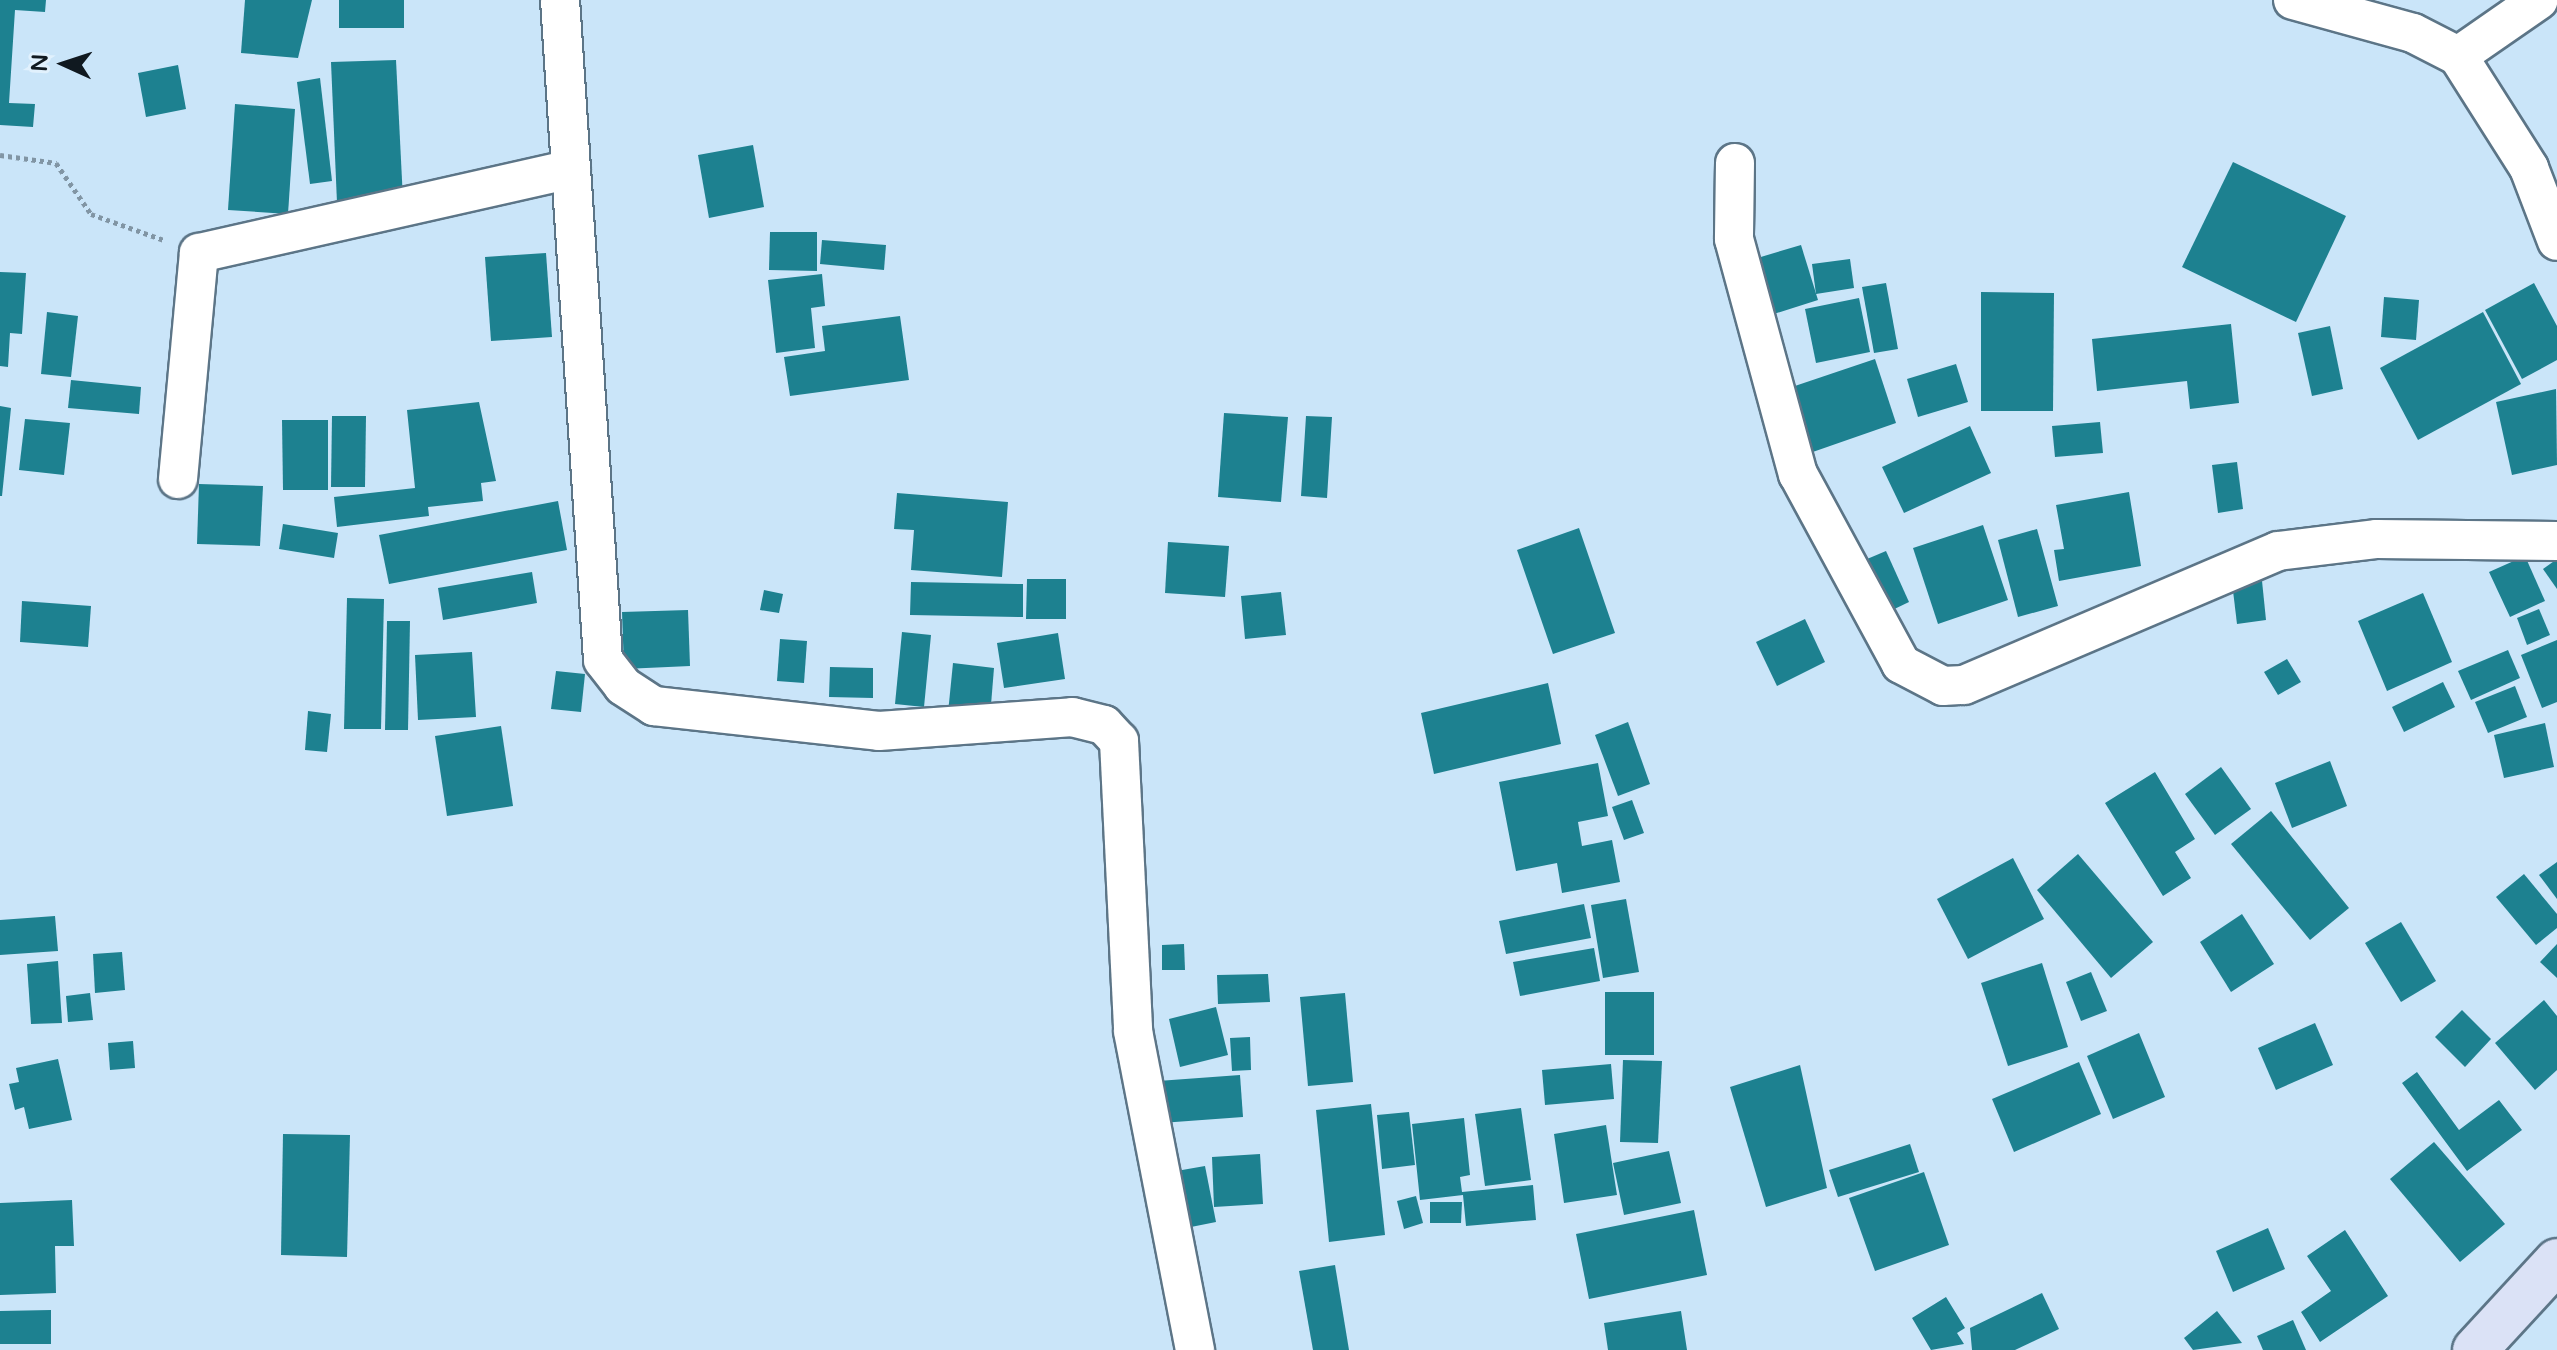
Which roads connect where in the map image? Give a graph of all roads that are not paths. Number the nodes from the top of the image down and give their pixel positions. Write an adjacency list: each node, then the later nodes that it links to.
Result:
1 (560, 0): 6 (street)
2 (2293, 0): 4 (street)
3 (2539, 0): 4 (street)
4 (2458, 56): 7 (street)
5 (1735, 163): 9 (street)
6 (571, 169): 8 (street); 11 (street)
7 (2557, 241)
8 (178, 479)
9 (2557, 541)
10 (2557, 1261): 12 (main road)
11 (1195, 1350)
12 (2475, 1350)

